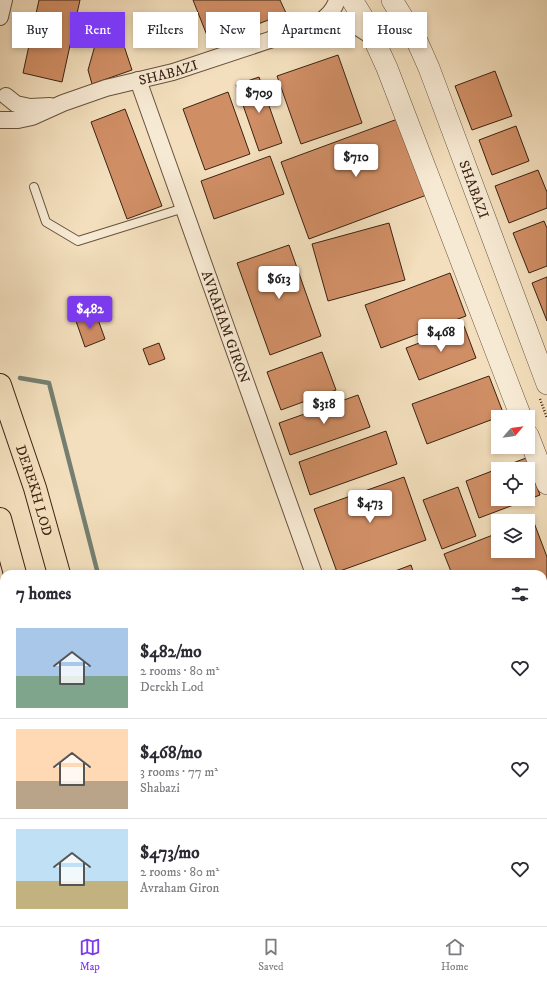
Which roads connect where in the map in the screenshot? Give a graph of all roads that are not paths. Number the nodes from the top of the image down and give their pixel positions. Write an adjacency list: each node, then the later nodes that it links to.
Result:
1 (4, 0): 7 (street)
2 (337, 0): 6 (street, SHABAZI)
3 (352, 0): 8 (street)
4 (392, 0): 5 (street, SHABAZI)
5 (403, 9): 18 (street, SHABAZI)
6 (331, 12)
7 (0, 17)
8 (363, 18)
9 (268, 41): 11 (street, SHABAZI)
10 (378, 48): 20 (street)
11 (138, 80): 13 (street, SHABAZI); 17 (street, AVRAHAM GIRON)
12 (3, 92): 13 (street, SHABAZI); 14 (street)
13 (64, 103): 15 (street, SHABAZI)
14 (0, 116)
15 (0, 120)
16 (34, 187): 17 (lane)
17 (184, 208): 26 (street, AVRAHAM GIRON)
18 (547, 384)
19 (0, 385): 25 (main road, DEREKH LOD)
20 (518, 410)
21 (535, 453): 22 (street)
22 (547, 484)
23 (0, 519): 24 (main road)
24 (14, 570)
25 (58, 570)
26 (313, 570)

